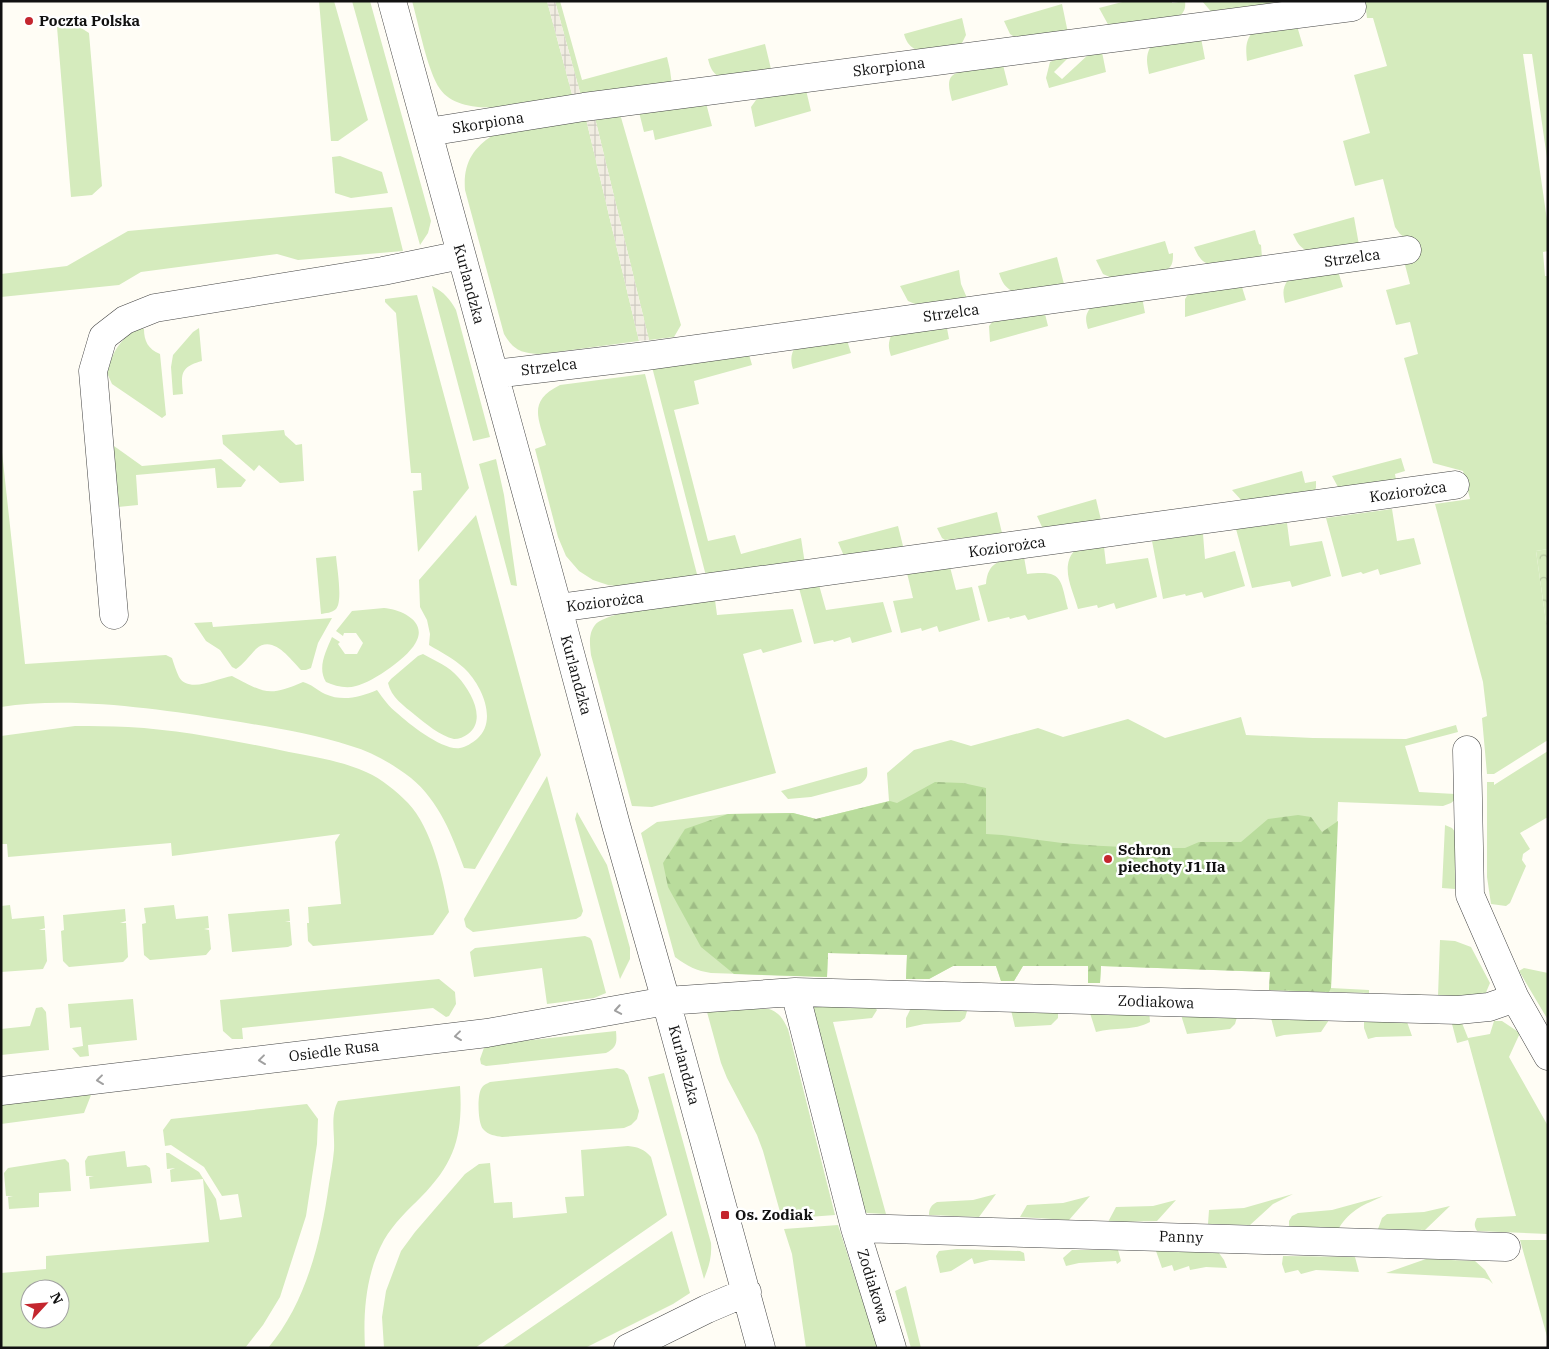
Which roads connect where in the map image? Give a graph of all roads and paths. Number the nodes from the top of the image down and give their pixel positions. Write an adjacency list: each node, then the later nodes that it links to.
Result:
1 (392, 1): 3 (street, Kurlandzka)
2 (1352, 7): 3 (street, Skorpiona)
3 (428, 132): 5 (street, Kurlandzka)
4 (1407, 250): 6 (street, Strzelca)
5 (461, 255): 6 (street, Kurlandzka); 9 (street)
6 (494, 374): 8 (street, Kurlandzka)
7 (1455, 485): 8 (street, Koziorożca)
8 (558, 608): 13 (street, Kurlandzka)
9 (114, 615)
10 (1467, 750): 12 (street)
11 (795, 992): 12 (street, Zodiakowa); 13 (street, Zodiakowa); 16 (street, Zodiakowa)
12 (1514, 998): 14 (street)
13 (666, 1001): 15 (street, Osiedle Rusa, one-way to 15); 18 (street, Kurlandzka)
14 (1548, 1056)
15 (1, 1091)
16 (855, 1228): 17 (street, Panny); 21 (street, Zodiakowa)
17 (1506, 1247)
18 (746, 1292): 19 (street); 20 (street, Kurlandzka)
19 (628, 1348)
20 (761, 1348)
21 (892, 1348)

